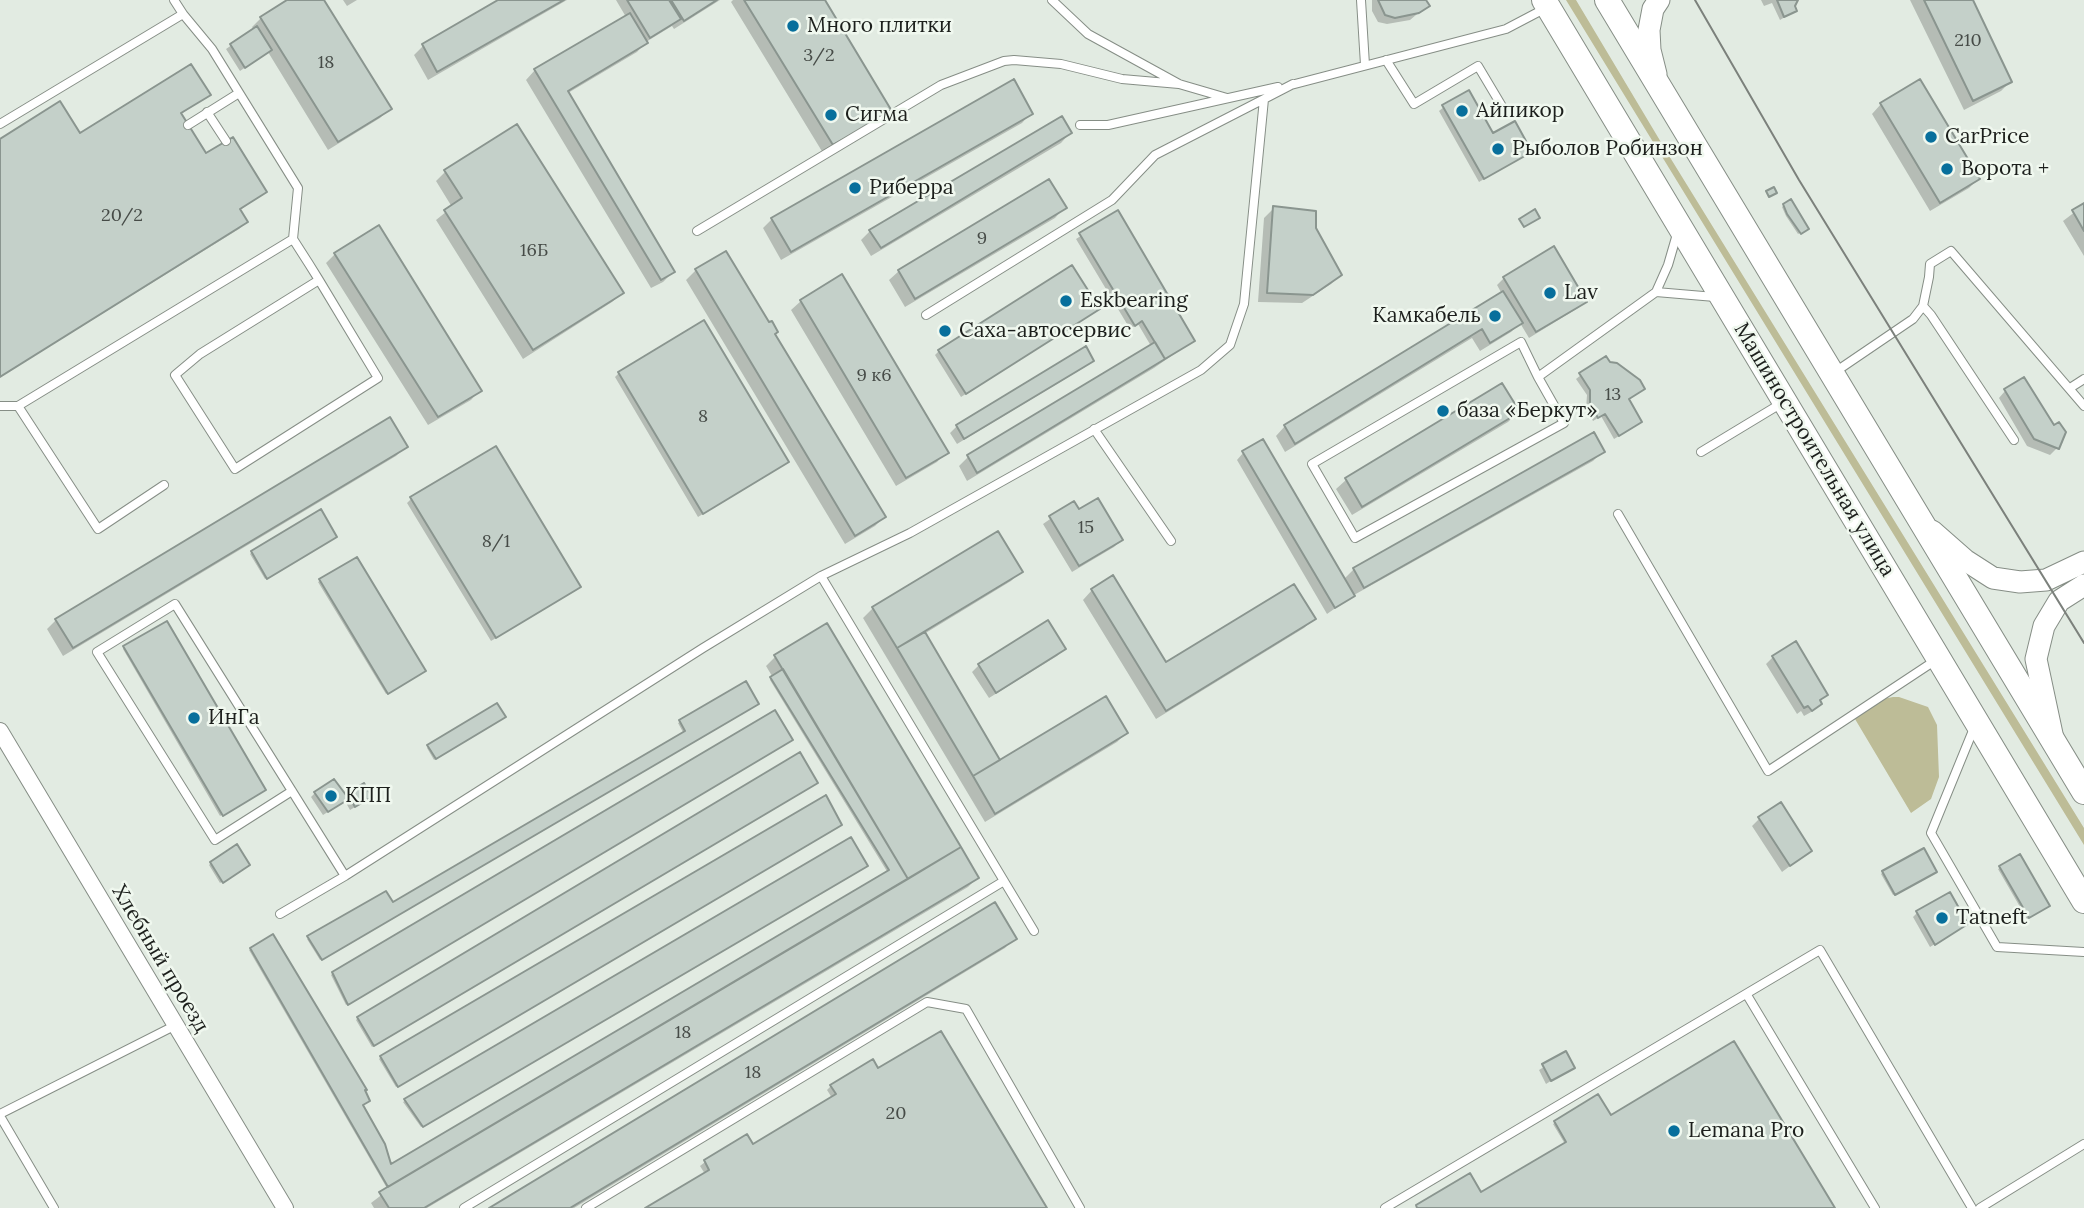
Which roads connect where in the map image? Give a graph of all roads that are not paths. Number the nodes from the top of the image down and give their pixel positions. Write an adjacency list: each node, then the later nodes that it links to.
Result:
1 (174, 0): 7 (lane)
2 (1052, 0): 10 (lane)
3 (1361, 0): 9 (lane)
4 (1607, 0): 12 (main road)
5 (1659, 0): 12 (street)
6 (1546, 3): 8 (lane); 22 (main road, Машиностроительная улица)
7 (183, 14): 13 (lane); 18 (lane)
8 (1386, 60): 9 (lane); 17 (lane)
9 (1365, 65): 11 (lane)
10 (1179, 84): 14 (lane); 23 (lane)
11 (1293, 84): 14 (lane); 15 (lane)
12 (1663, 92): 30 (main road)
13 (239, 93): 16 (lane); 24 (lane)
14 (1230, 99): 20 (lane)
15 (1264, 99): 29 (lane); 38 (lane)
16 (207, 112): 19 (lane); 21 (lane)
17 (1506, 113)
18 (0, 124)
19 (188, 125)
20 (1080, 125)
21 (226, 141)
22 (1679, 225): 26 (lane); 27 (main road, Машиностроительная улица)
23 (697, 231)
24 (293, 239): 25 (lane); 37 (lane)
25 (319, 280): 25 (lane)
26 (1656, 292): 27 (lane); 31 (lane)
27 (1723, 299): 34 (main road, Машиностроительная улица)
28 (1923, 306): 30 (lane); 33 (lane); 39 (lane)
29 (926, 315)
30 (1832, 374): 43 (main road)
31 (1538, 377): 31 (lane)
32 (2084, 379): 33 (lane)
33 (2070, 388): 36 (lane)
34 (1785, 401): 40 (lane); 48 (main road, Машиностроительная улица)
35 (0, 406): 37 (lane)
36 (2084, 406)
37 (18, 407): 41 (lane)
38 (1094, 429): 44 (lane); 46 (lane)
39 (2014, 440)
40 (1701, 452)
41 (164, 485)
42 (1618, 514): 48 (lane)
43 (1920, 521): 45 (street); 51 (main road)
44 (1171, 541)
45 (2084, 562)
46 (821, 576): 54 (lane); 55 (lane)
47 (2084, 585): 51 (street)
48 (1938, 658): 49 (main road, Машиностроительная улица)
49 (1977, 722): 56 (main road, Машиностроительная улица); 59 (lane)
50 (0, 731): 61 (street, Хлебный проезд)
51 (2054, 744): 53 (main road)
52 (292, 791): 52 (lane); 54 (lane)
53 (2084, 792)
54 (345, 876): 57 (lane)
55 (1004, 881): 58 (lane); 66 (lane)
56 (2084, 901)
57 (280, 914)
58 (1034, 931)
59 (2084, 952)
60 (1747, 995): 69 (lane); 70 (lane); 71 (lane)
61 (176, 1025): 62 (lane); 65 (street, Хлебный проезд)
62 (0, 1115): 64 (lane)
63 (2084, 1144): 72 (lane)
64 (54, 1208)
65 (285, 1208)
66 (464, 1208)
67 (586, 1208): 68 (lane)
68 (1080, 1208)
69 (1385, 1208)
70 (1875, 1208)
71 (1972, 1208)
72 (1980, 1208)

